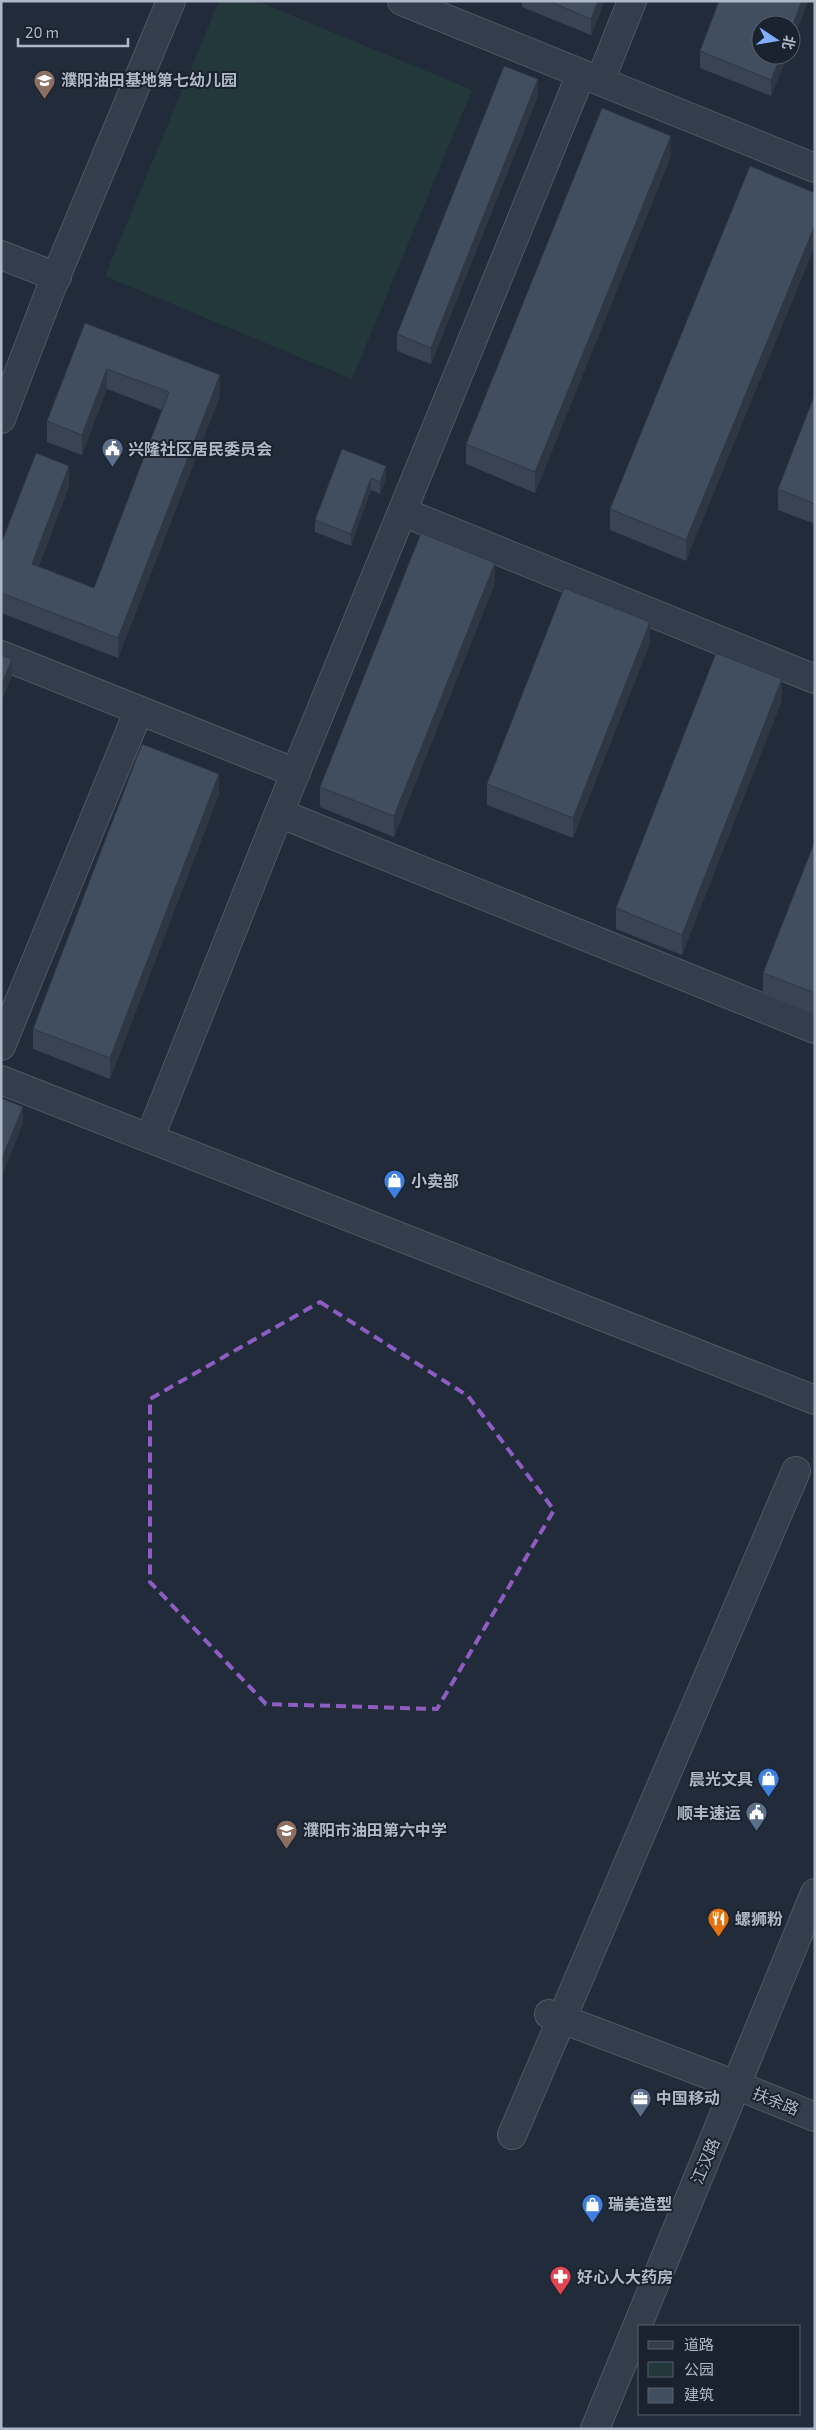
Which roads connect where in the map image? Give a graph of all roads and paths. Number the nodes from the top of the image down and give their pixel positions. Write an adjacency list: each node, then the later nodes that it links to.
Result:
1 (171, 1): 7 (street)
2 (402, 1): 4 (street)
3 (632, 1): 4 (street)
4 (590, 77): 5 (street); 9 (street)
5 (815, 168)
6 (1, 255): 7 (street)
7 (57, 277): 8 (street)
8 (1, 419)
9 (403, 512): 11 (street); 13 (street)
10 (1, 655): 12 (street)
11 (815, 679)
12 (139, 710): 13 (street); 16 (street)
13 (296, 773): 14 (street)
14 (279, 813): 15 (street); 18 (street)
15 (815, 1029)
16 (1, 1046)
17 (1, 1080): 18 (street)
18 (150, 1137): 19 (street)
19 (815, 1400)
20 (796, 1471): 22 (street)
21 (815, 1893): 23 (street, 江汉路)
22 (556, 2016): 23 (street, 扶余路); 25 (street)
23 (736, 2085): 24 (street, 扶余路); 26 (street, 江汉路)
24 (815, 2117)
25 (512, 2135)
26 (595, 2429)

